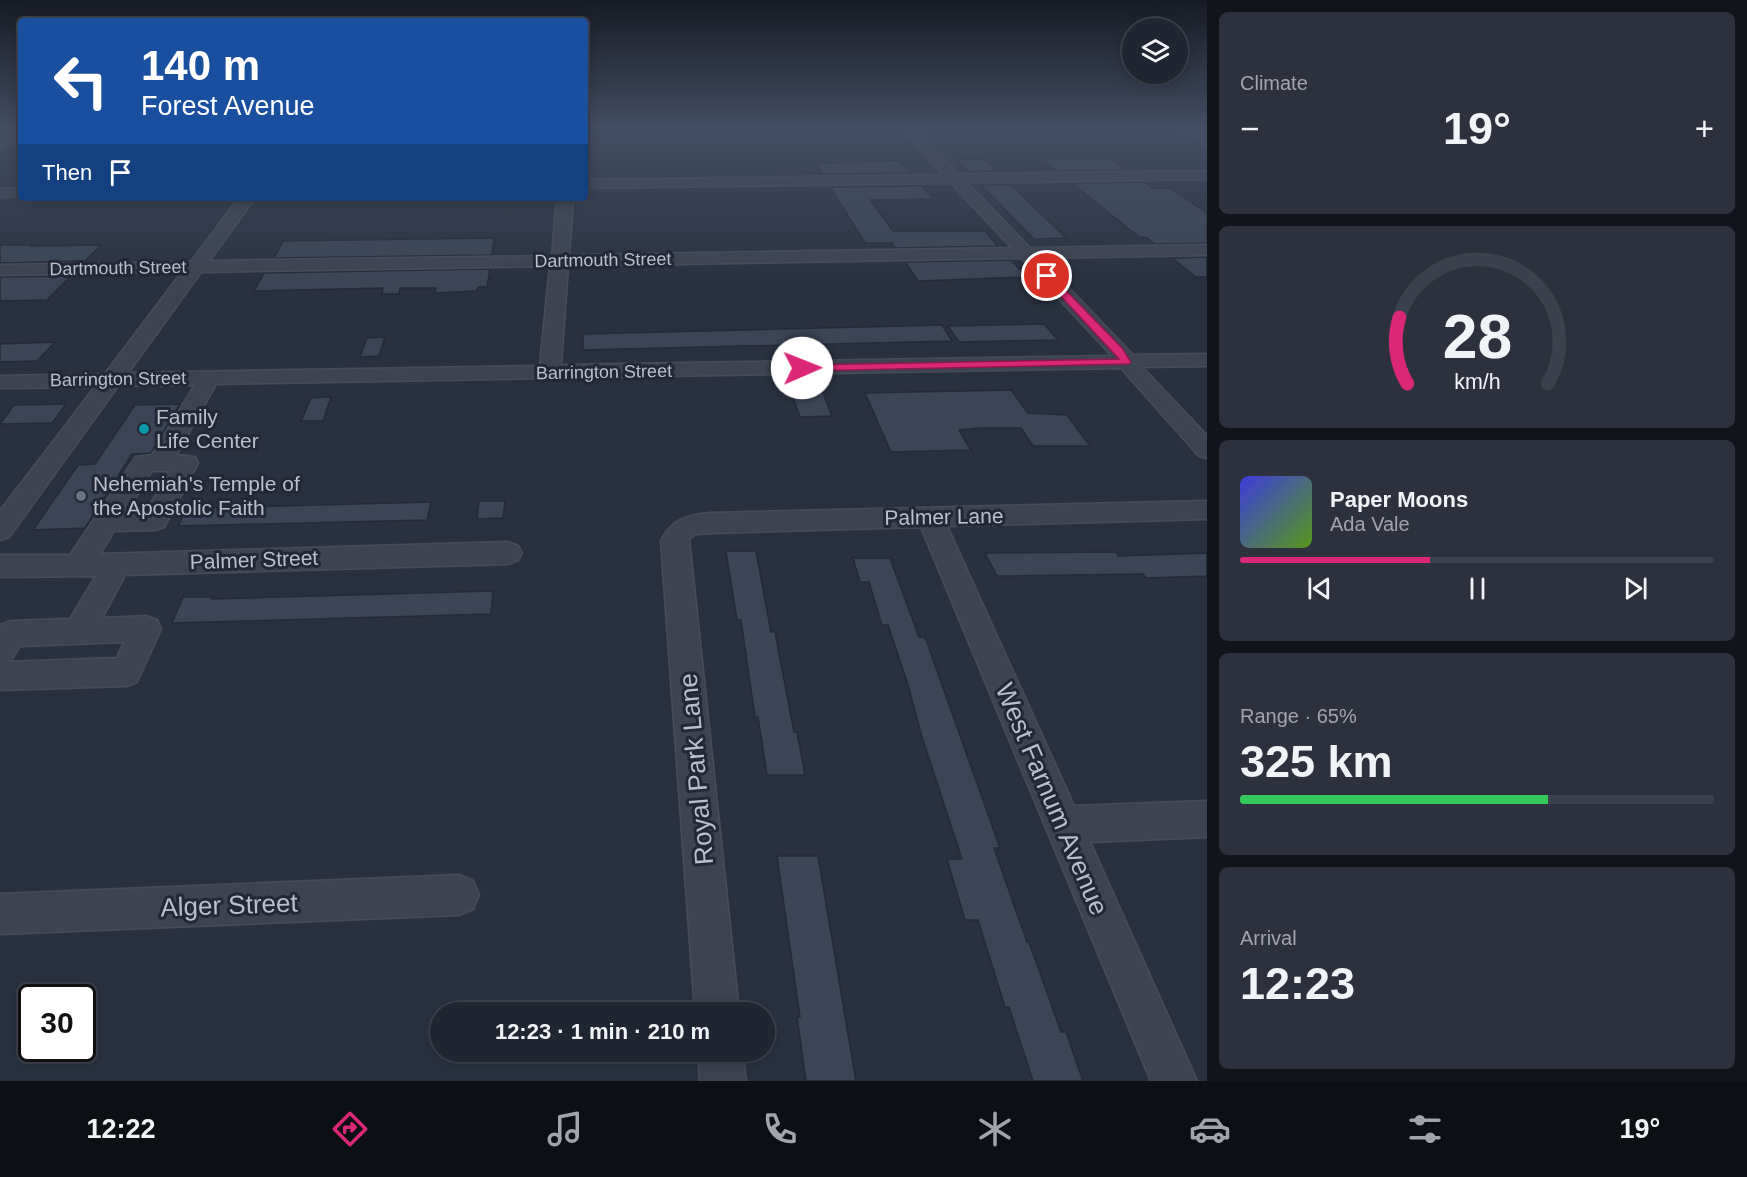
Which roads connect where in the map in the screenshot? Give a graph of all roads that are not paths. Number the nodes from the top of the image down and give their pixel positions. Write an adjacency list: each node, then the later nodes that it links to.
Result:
1 (923, 179): 3 (street)
2 (956, 179): 9 (street)
3 (588, 184)
4 (18, 192): 5 (street)
5 (0, 193)
6 (245, 201): 11 (street)
7 (565, 201): 10 (street)
8 (1207, 250): 9 (street, Dartmouth Street)
9 (1026, 253): 10 (street, Dartmouth Street); 14 (street)
10 (560, 261): 11 (street, Dartmouth Street); 15 (street)
11 (196, 267): 12 (street, Dartmouth Street); 17 (street)
12 (0, 270)
13 (1207, 360): 14 (street, Barrington Street)
14 (1126, 362): 15 (street, Barrington Street); 19 (street)
15 (550, 373): 16 (street, Barrington Street)
16 (210, 377): 17 (street, Barrington Street); 20 (street)
17 (112, 380): 18 (street, Barrington Street); 25 (street)
18 (0, 382)
19 (1207, 450)
20 (159, 463): 23 (street); 23 (street)
21 (1207, 510): 22 (street, Palmer Lane)
22 (930, 517): 24 (street, Palmer Lane); 34 (street, West Farnum Avenue)
23 (109, 522): 29 (street)
24 (683, 528): 37 (street, Royal Park Lane)
25 (0, 530)
26 (508, 553): 27 (street, Palmer Street)
27 (117, 565): 29 (street, Palmer Street); 30 (street)
28 (0, 566): 29 (street, Palmer Street)
29 (78, 566)
30 (79, 632): 31 (street); 32 (street)
31 (0, 651)
32 (0, 676)
33 (1207, 819): 34 (street)
34 (1063, 825): 40 (street, West Farnum Avenue)
35 (459, 895): 36 (street, Alger Street)
36 (0, 914)
37 (716, 1002)
38 (721, 1062): 39 (street)
39 (723, 1081)
40 (1174, 1081)

